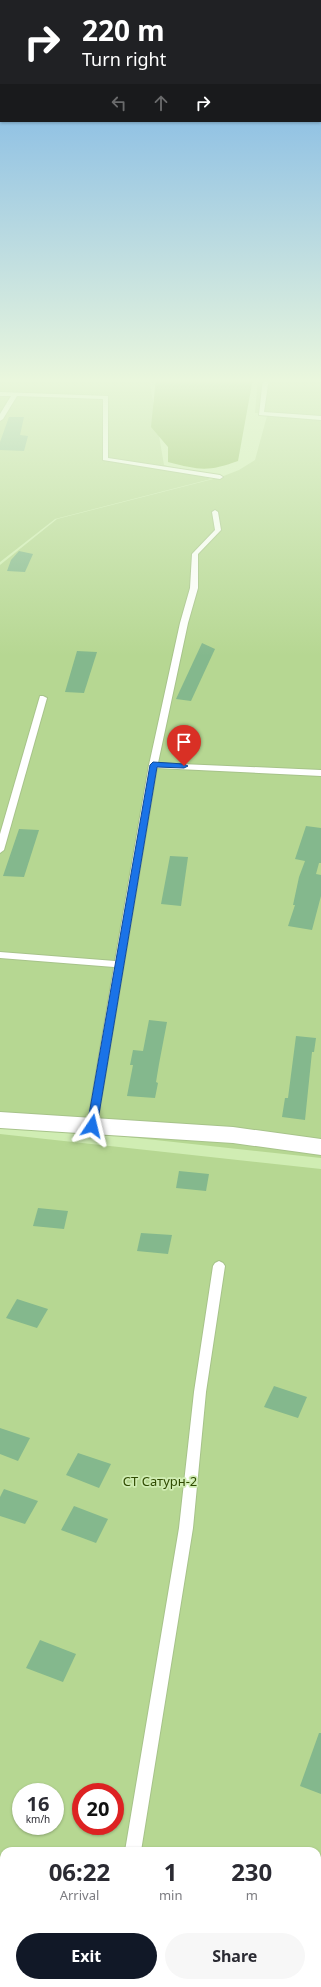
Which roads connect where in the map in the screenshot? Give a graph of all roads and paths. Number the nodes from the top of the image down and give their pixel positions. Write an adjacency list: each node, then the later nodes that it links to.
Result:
1 (182, 471): 2 (lane)
2 (220, 477)
3 (215, 512): 5 (lane)
4 (43, 698): 7 (lane)
5 (153, 765): 6 (lane); 9 (lane)
6 (321, 773)
7 (0, 850)
8 (0, 955): 9 (lane)
9 (120, 964): 11 (lane)
10 (0, 1120): 11 (street)
11 (92, 1126): 12 (street)
12 (321, 1147)
13 (219, 1266): 14 (lane)
14 (134, 1847)

